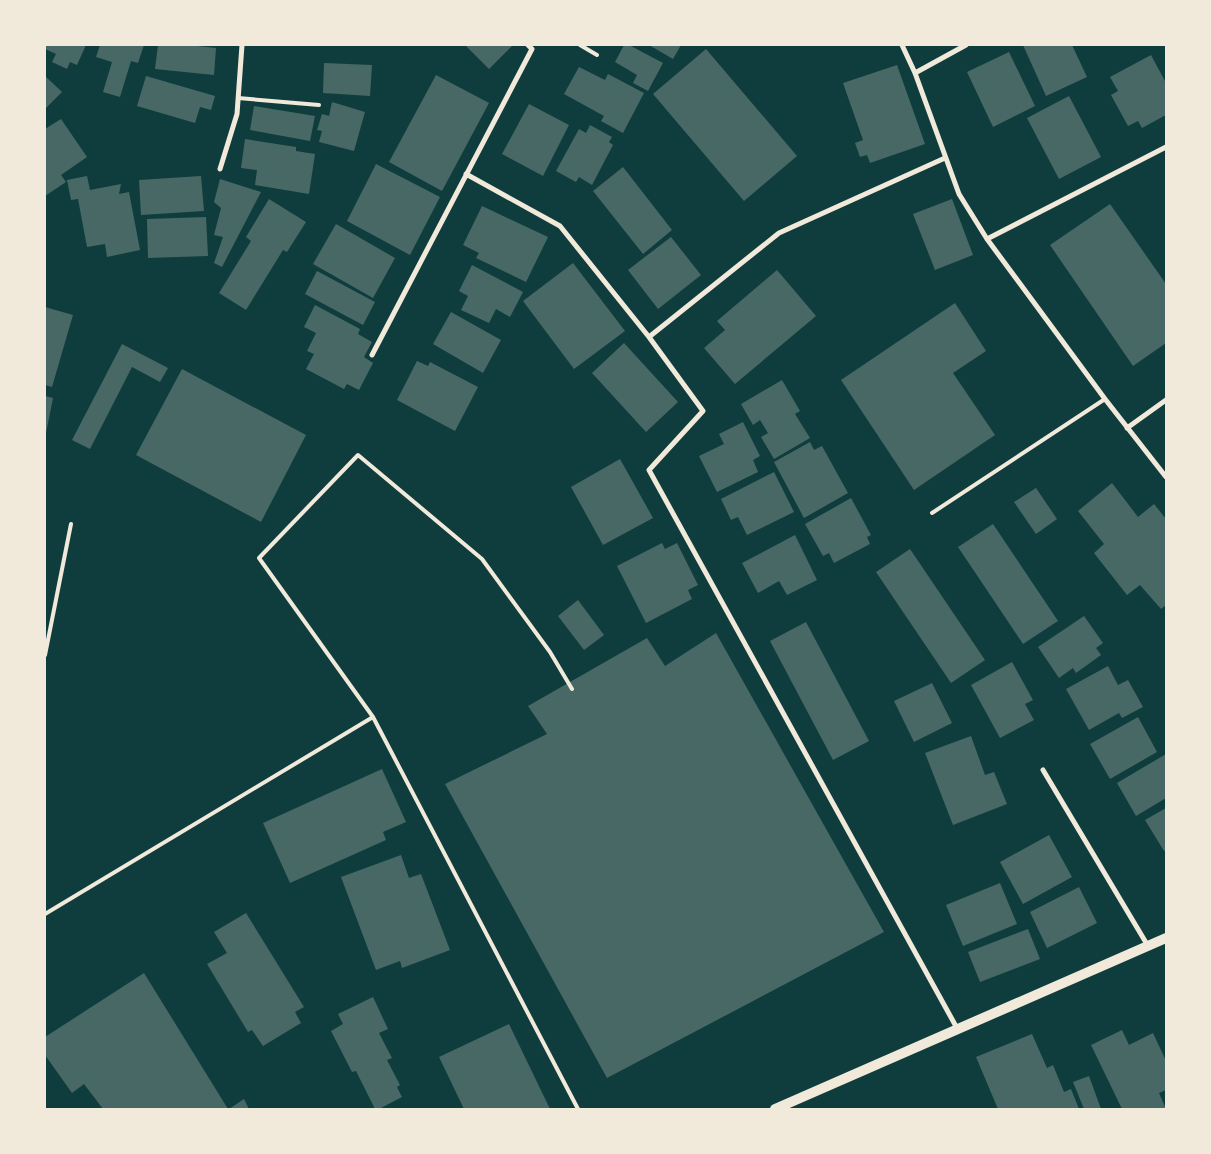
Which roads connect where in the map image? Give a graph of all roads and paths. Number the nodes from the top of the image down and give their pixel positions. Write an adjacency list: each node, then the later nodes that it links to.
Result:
1 (242, 45): 9 (street)
2 (538, 45): 6 (lane)
3 (580, 45): 7 (lane)
4 (902, 45): 8 (street)
5 (966, 45): 8 (street)
6 (530, 47): 14 (street)
7 (597, 55)
8 (915, 73): 12 (street)
9 (238, 98): 10 (lane); 13 (street)
10 (319, 105)
11 (1166, 147): 15 (street)
12 (945, 158): 15 (street); 16 (street)
13 (220, 169)
14 (466, 174): 16 (street); 17 (street)
15 (987, 239): 18 (street)
16 (649, 337): 31 (street)
17 (372, 355)
18 (1105, 399): 20 (street); 22 (lane)
19 (1166, 400): 20 (street)
20 (1127, 428): 21 (street)
21 (1166, 477)
22 (932, 513)
23 (71, 524): 24 (lane)
24 (45, 655)
25 (572, 689): 26 (lane)
26 (374, 717): 28 (lane); 32 (lane)
27 (1043, 770): 30 (street)
28 (45, 914)
29 (1166, 938): 30 (main road)
30 (1148, 946): 31 (main road)
31 (958, 1030): 33 (main road)
32 (578, 1109)
33 (775, 1109)

